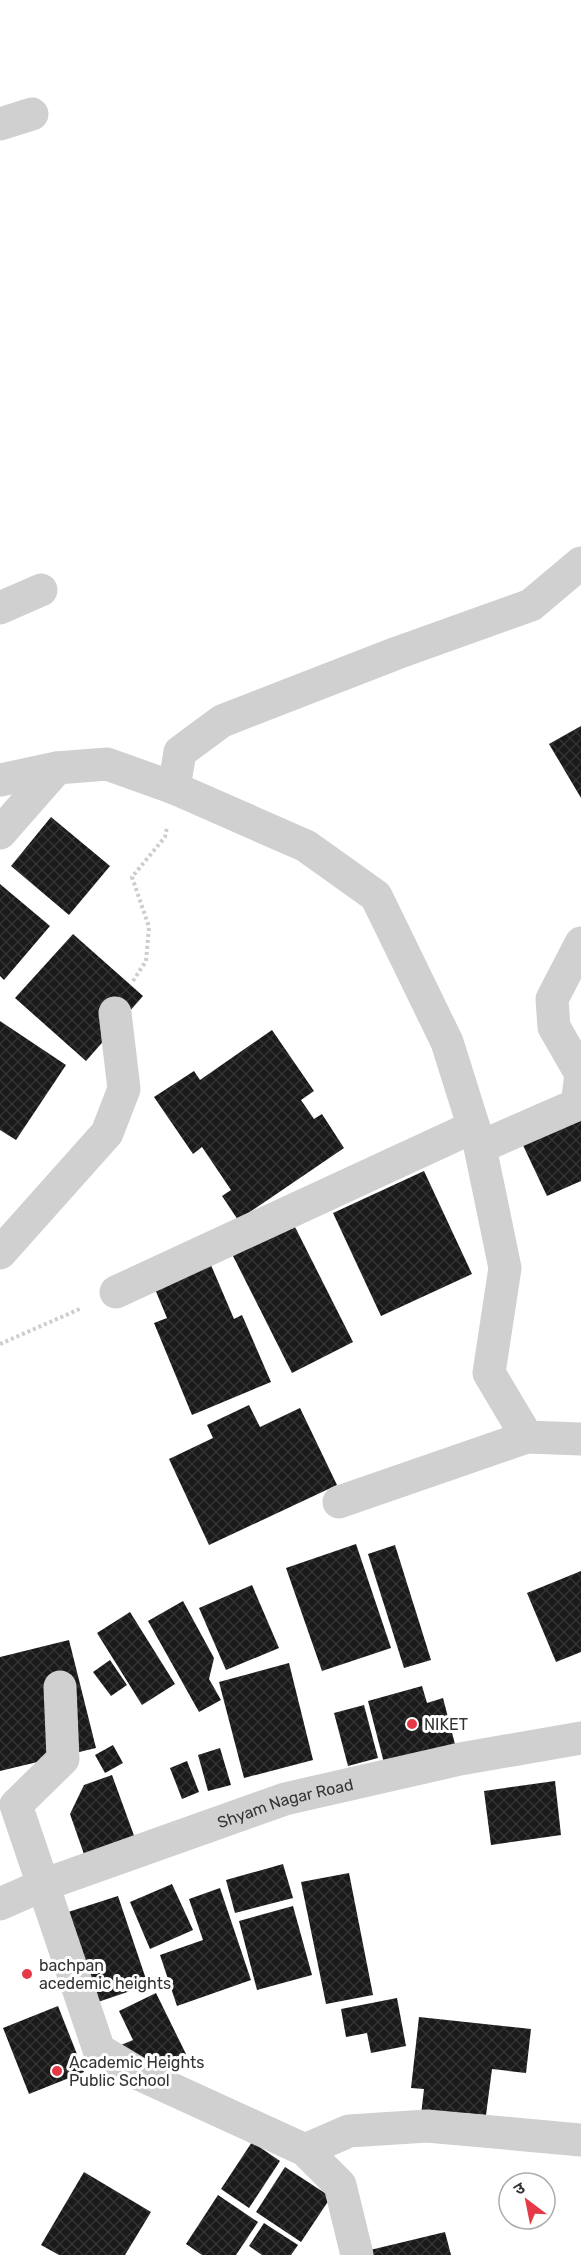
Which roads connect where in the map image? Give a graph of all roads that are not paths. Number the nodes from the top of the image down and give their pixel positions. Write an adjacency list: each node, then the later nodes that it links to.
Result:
1 (32, 114): 2 (street)
2 (0, 124)
3 (581, 563): 8 (street)
4 (41, 590): 5 (street)
5 (0, 608)
6 (57, 768): 7 (street); 8 (street); 9 (street)
7 (0, 780)
8 (174, 788): 13 (street)
9 (0, 833)
10 (581, 944): 12 (street)
11 (116, 1013): 14 (street)
12 (579, 1104): 13 (street)
13 (477, 1137): 15 (street); 16 (street)
14 (0, 1253)
15 (116, 1293)
16 (527, 1437): 17 (street); 18 (street)
17 (581, 1439)
18 (339, 1502)
19 (60, 1687): 21 (street)
20 (581, 1738): 21 (street, Shyam Nagar Road)
21 (43, 1885): 22 (street, Shyam Nagar Road); 24 (street)
22 (0, 1904)
23 (581, 2140): 24 (street)
24 (305, 2150): 25 (street)
25 (357, 2255)

